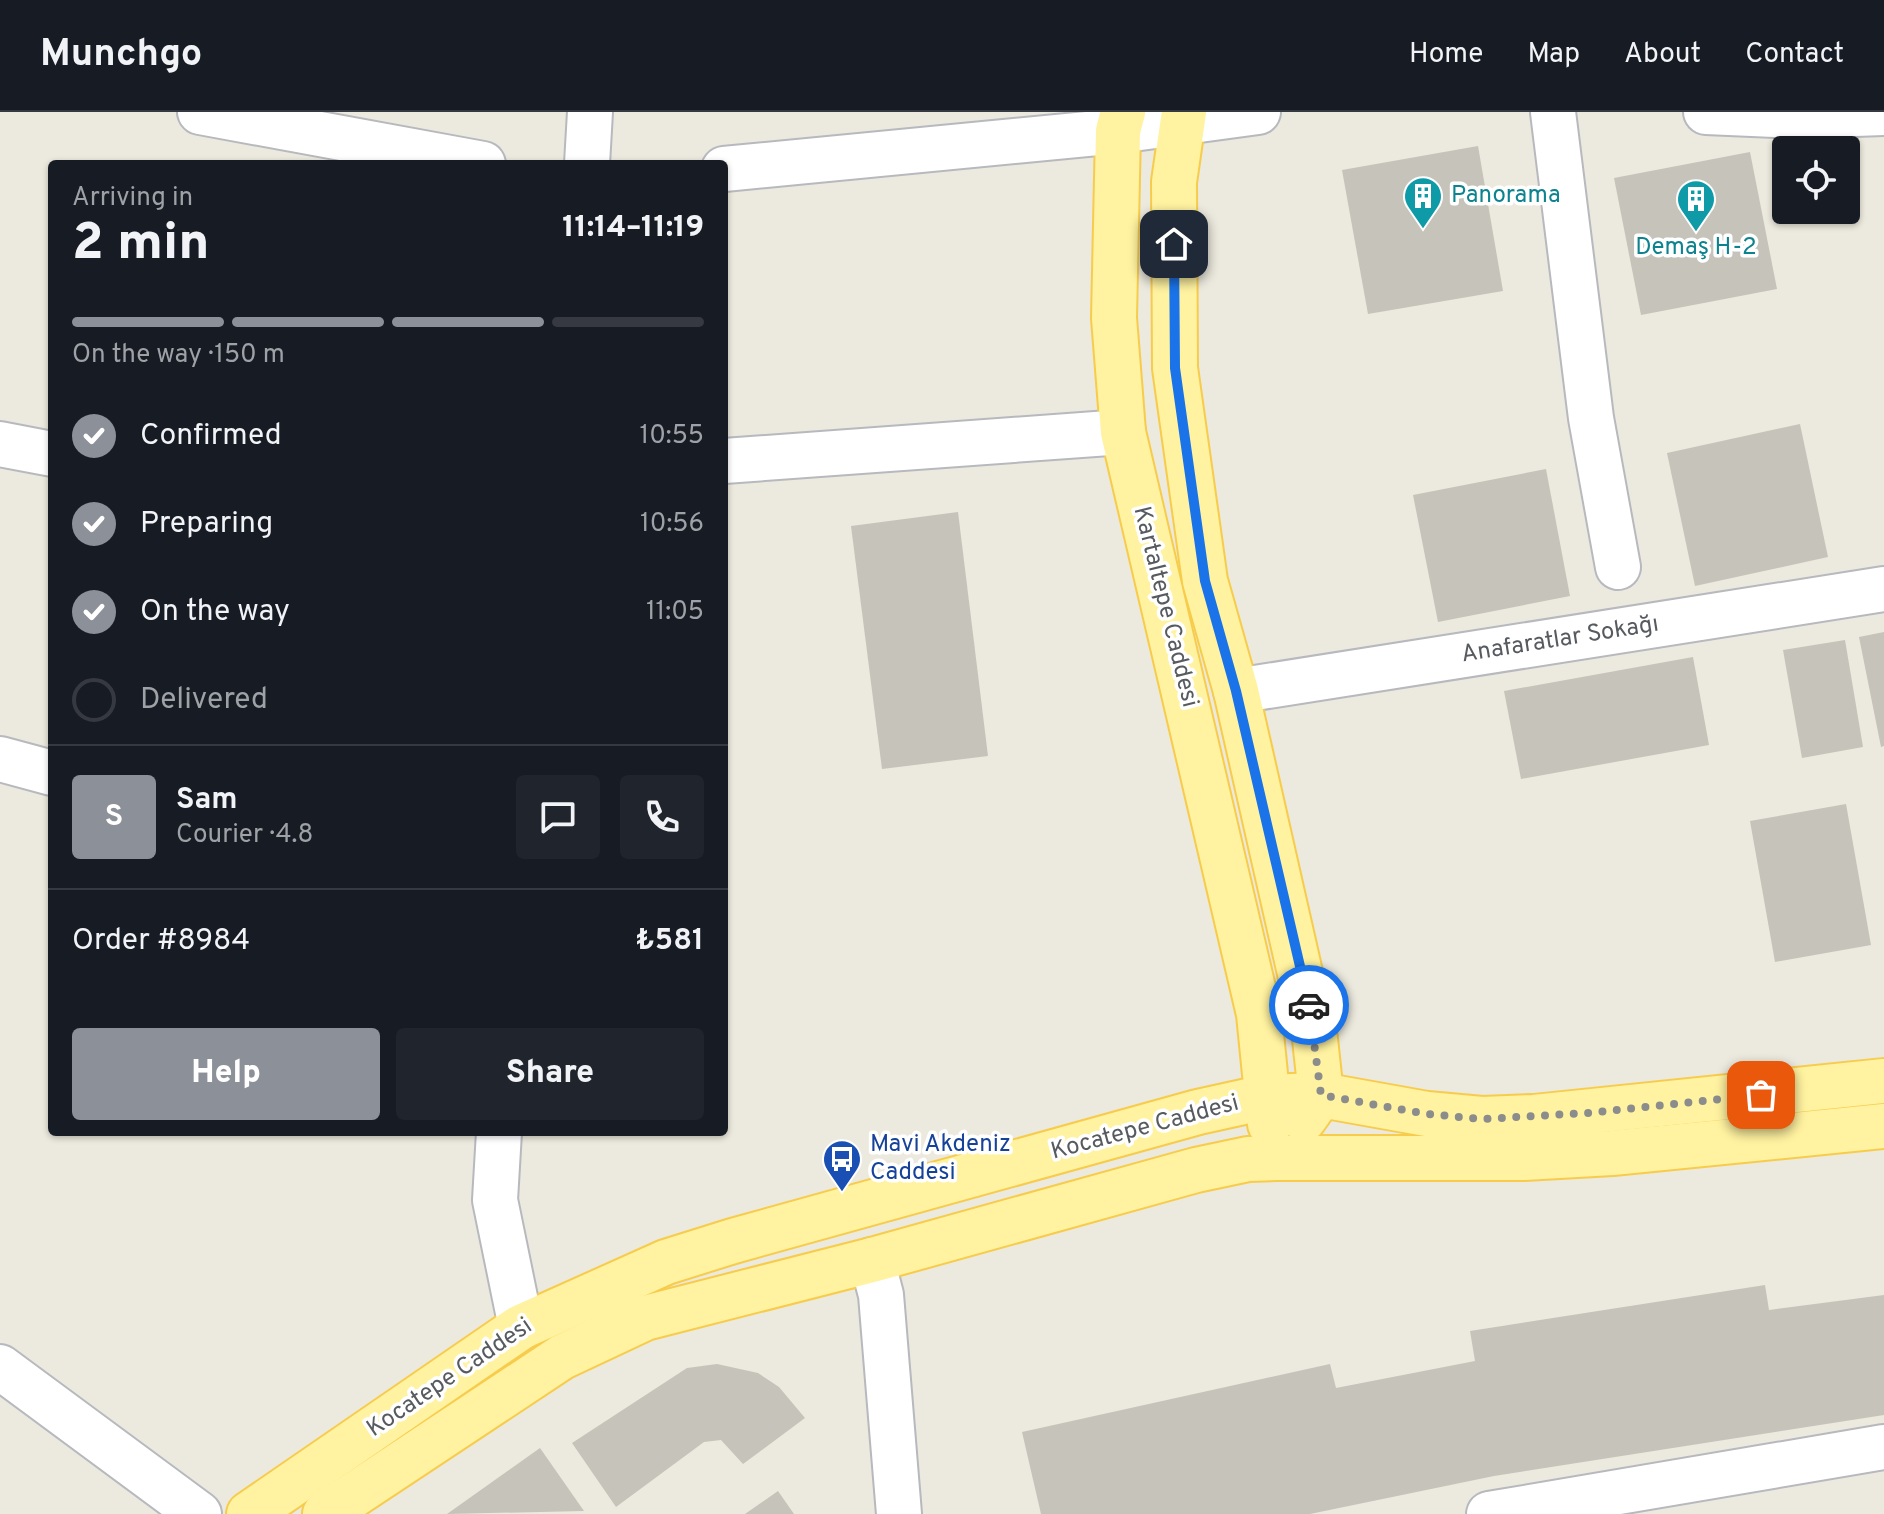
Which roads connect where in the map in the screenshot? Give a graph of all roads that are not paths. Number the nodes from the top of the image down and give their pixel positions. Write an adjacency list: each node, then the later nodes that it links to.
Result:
1 (200, 112): 9 (street)
2 (590, 112): 10 (street)
3 (1258, 112): 7 (street)
4 (1553, 112): 16 (street)
5 (1706, 112): 6 (street)
6 (1884, 113)
7 (1183, 117): 8 (street); 18 (main road, Kartaltepe Caddesi)
8 (1120, 121): 11 (street); 12 (main road, Kartaltepe Caddesi)
9 (461, 160)
10 (587, 160)
11 (728, 169)
12 (1123, 432): 15 (street); 23 (main road, Kartaltepe Caddesi)
13 (0, 444): 14 (street)
14 (48, 453)
15 (728, 461)
16 (1618, 567)
17 (1884, 589): 18 (street, Anafaratlar Sokağı)
18 (1236, 691): 22 (main road, Kartaltepe Caddesi)
19 (0, 759): 20 (street)
20 (48, 772)
21 (1884, 1081): 22 (main road, Kocatepe Caddesi)
22 (1321, 1095): 23 (main road, Kocatepe Caddesi); 26 (main road)
23 (1266, 1097): 26 (main road, Kartaltepe Caddesi); 27 (main road, Kocatepe Caddesi)
24 (1884, 1126): 26 (main road, Kocatepe Caddesi)
25 (499, 1136): 29 (street)
26 (1276, 1158): 28 (main road, Kocatepe Caddesi)
27 (855, 1209): 28 (main road); 29 (main road, Kocatepe Caddesi)
28 (872, 1260): 34 (main road, Kocatepe Caddesi); 35 (street)
29 (521, 1327): 33 (main road, Kocatepe Caddesi)
30 (0, 1367): 32 (street)
31 (1884, 1447): 36 (street)
32 (199, 1514)
33 (249, 1514)
34 (325, 1514)
35 (899, 1514)
36 (1489, 1514)

